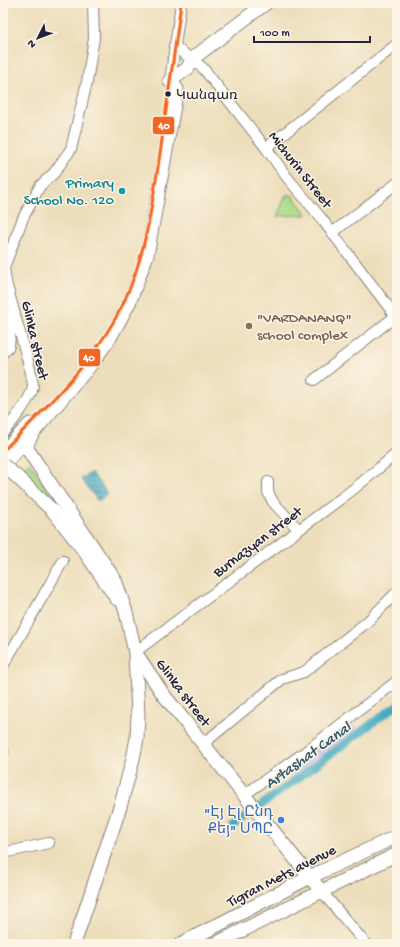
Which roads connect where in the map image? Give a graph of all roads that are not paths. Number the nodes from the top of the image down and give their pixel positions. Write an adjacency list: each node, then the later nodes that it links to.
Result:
1 (93, 3): 11 (street)
2 (181, 3): 5 (street)
3 (266, 3): 6 (main road)
4 (397, 44): 8 (street)
5 (174, 46): 6 (street, Michurin Street); 7 (street)
6 (192, 59): 7 (main road); 8 (street, Michurin Street)
7 (170, 81): 19 (main road); 20 (main road)
8 (266, 148): 10 (street, Michurin Street)
9 (397, 183): 10 (street)
10 (332, 233): 14 (street, Michurin Street)
11 (4, 261): 12 (street, Glinka street)
12 (5, 284): 13 (street, Glinka street)
13 (13, 308): 15 (street); 17 (street, Glinka street)
14 (396, 316): 16 (street)
15 (3, 353)
16 (314, 380)
17 (10, 425): 18 (street); 20 (street)
18 (3, 432)
19 (32, 434): 20 (main road); 28 (main road, Glinka street)
20 (19, 442): 21 (main road); 23 (main road)
21 (3, 452)
22 (397, 453): 25 (street, Burnazyan street)
23 (3, 465): 28 (main road, bridge)
24 (268, 482): 25 (street)
25 (298, 529): 29 (street, Burnazyan street)
26 (63, 561): 30 (street)
27 (397, 592): 32 (street)
28 (126, 612): 29 (main road, Glinka street)
29 (134, 652): 32 (main road, Glinka street); 40 (main road)
30 (3, 666)
31 (397, 680): 33 (street)
32 (203, 744): 33 (main road, Glinka street)
33 (246, 798): 38 (main road, Glinka street)
34 (397, 836): 38 (main road, Tigran Mets avenue)
35 (48, 843): 36 (street)
36 (3, 853)
37 (397, 854): 39 (main road)
38 (310, 877): 39 (main road, Glinka street); 41 (main road, Tigran Mets avenue)
39 (322, 892): 42 (main road); 43 (street, Glinka street)
40 (74, 944)
41 (181, 944)
42 (215, 944)
43 (366, 944)

